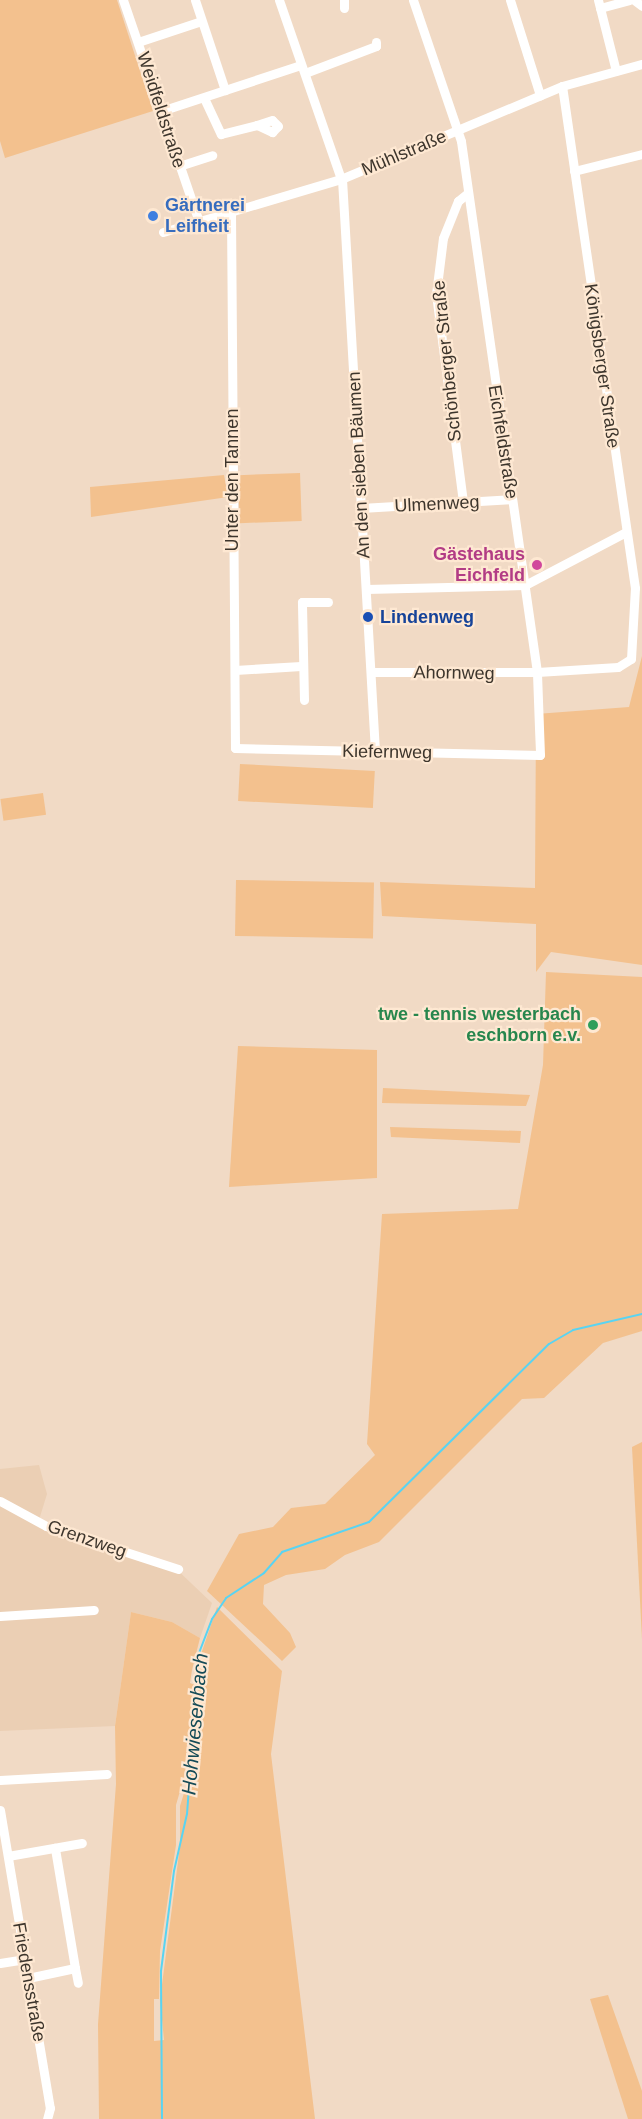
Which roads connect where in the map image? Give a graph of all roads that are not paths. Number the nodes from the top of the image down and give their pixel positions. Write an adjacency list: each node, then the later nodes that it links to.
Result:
1 (123, 0): 11 (street, Weidfeldstraße)
2 (195, 0): 10 (street)
3 (279, 0): 14 (street, An den sieben Bäumen)
4 (413, 0): 22 (street, Eichfeldstraße)
5 (510, 0): 18 (street)
6 (629, 0): 8 (street)
7 (634, 0): 9 (street)
8 (599, 4): 15 (street)
9 (642, 6)
10 (201, 21): 11 (street); 17 (street)
11 (138, 42): 20 (street, Weidfeldstraße)
12 (376, 42): 14 (street)
13 (642, 64): 15 (street, Mühlstraße)
14 (303, 69): 17 (street); 27 (street, An den sieben Bäumen)
15 (615, 71): 16 (street, Mühlstraße)
16 (562, 86): 18 (street, Mühlstraße); 26 (street, Königsberger Straße)
17 (225, 90): 19 (street)
18 (540, 95): 22 (street, Mühlstraße)
19 (204, 98): 20 (street); 21 (street)
20 (161, 111): 25 (street, Weidfeldstraße)
21 (257, 125)
22 (459, 130): 27 (street, Mühlstraße); 28 (street, Eichfeldstraße)
23 (642, 154): 26 (street)
24 (212, 155): 25 (street)
25 (180, 166): 30 (street, Weidfeldstraße)
26 (574, 171): 35 (street, Königsberger Straße)
27 (342, 179): 29 (street, Mühlstraße); 34 (street, An den sieben Bäumen)
28 (468, 193): 32 (street, Eichfeldstraße); 33 (street, Schönberger Straße)
29 (231, 212): 30 (street, Mühlstraße); 41 (street, Unter den Tannen)
30 (198, 219): 31 (street, Mühlstraße)
31 (163, 232)
32 (512, 499): 33 (street, Ulmenweg); 36 (street, Eichfeldstraße)
33 (464, 502): 34 (street, Ulmenweg)
34 (362, 508): 37 (street, An den sieben Bäumen)
35 (626, 532): 36 (street); 39 (street, Königsberger Straße)
36 (525, 585): 37 (street); 43 (street, Eichfeldstraße)
37 (366, 590): 42 (street, An den sieben Bäumen)
38 (328, 602): 40 (street)
39 (634, 646): 43 (street, Ahornweg)
40 (301, 666): 41 (street); 44 (street)
41 (234, 670): 45 (street, Unter den Tannen)
42 (370, 672): 43 (street, Ahornweg); 46 (street, An den sieben Bäumen)
43 (537, 672): 47 (street, Eichfeldstraße)
44 (304, 700)
45 (235, 748): 46 (street, Kiefernweg)
46 (375, 752): 47 (street, Kiefernweg)
47 (540, 755)
48 (0, 1501): 49 (street, Grenzweg)
49 (178, 1569)
50 (94, 1610): 51 (street)
51 (0, 1616)
52 (107, 1774): 53 (street)
53 (0, 1780)
54 (0, 1810): 57 (street, Friedensstraße)
55 (82, 1843): 56 (street)
56 (55, 1848): 57 (street); 60 (street)
57 (8, 1856): 58 (street, Friedensstraße)
58 (24, 1959): 59 (street); 61 (street, Friedensstraße)
59 (0, 1963)
60 (75, 1968): 61 (street); 62 (street)
61 (28, 1978): 63 (street, Friedensstraße)
62 (78, 1983)
63 (47, 2119)

